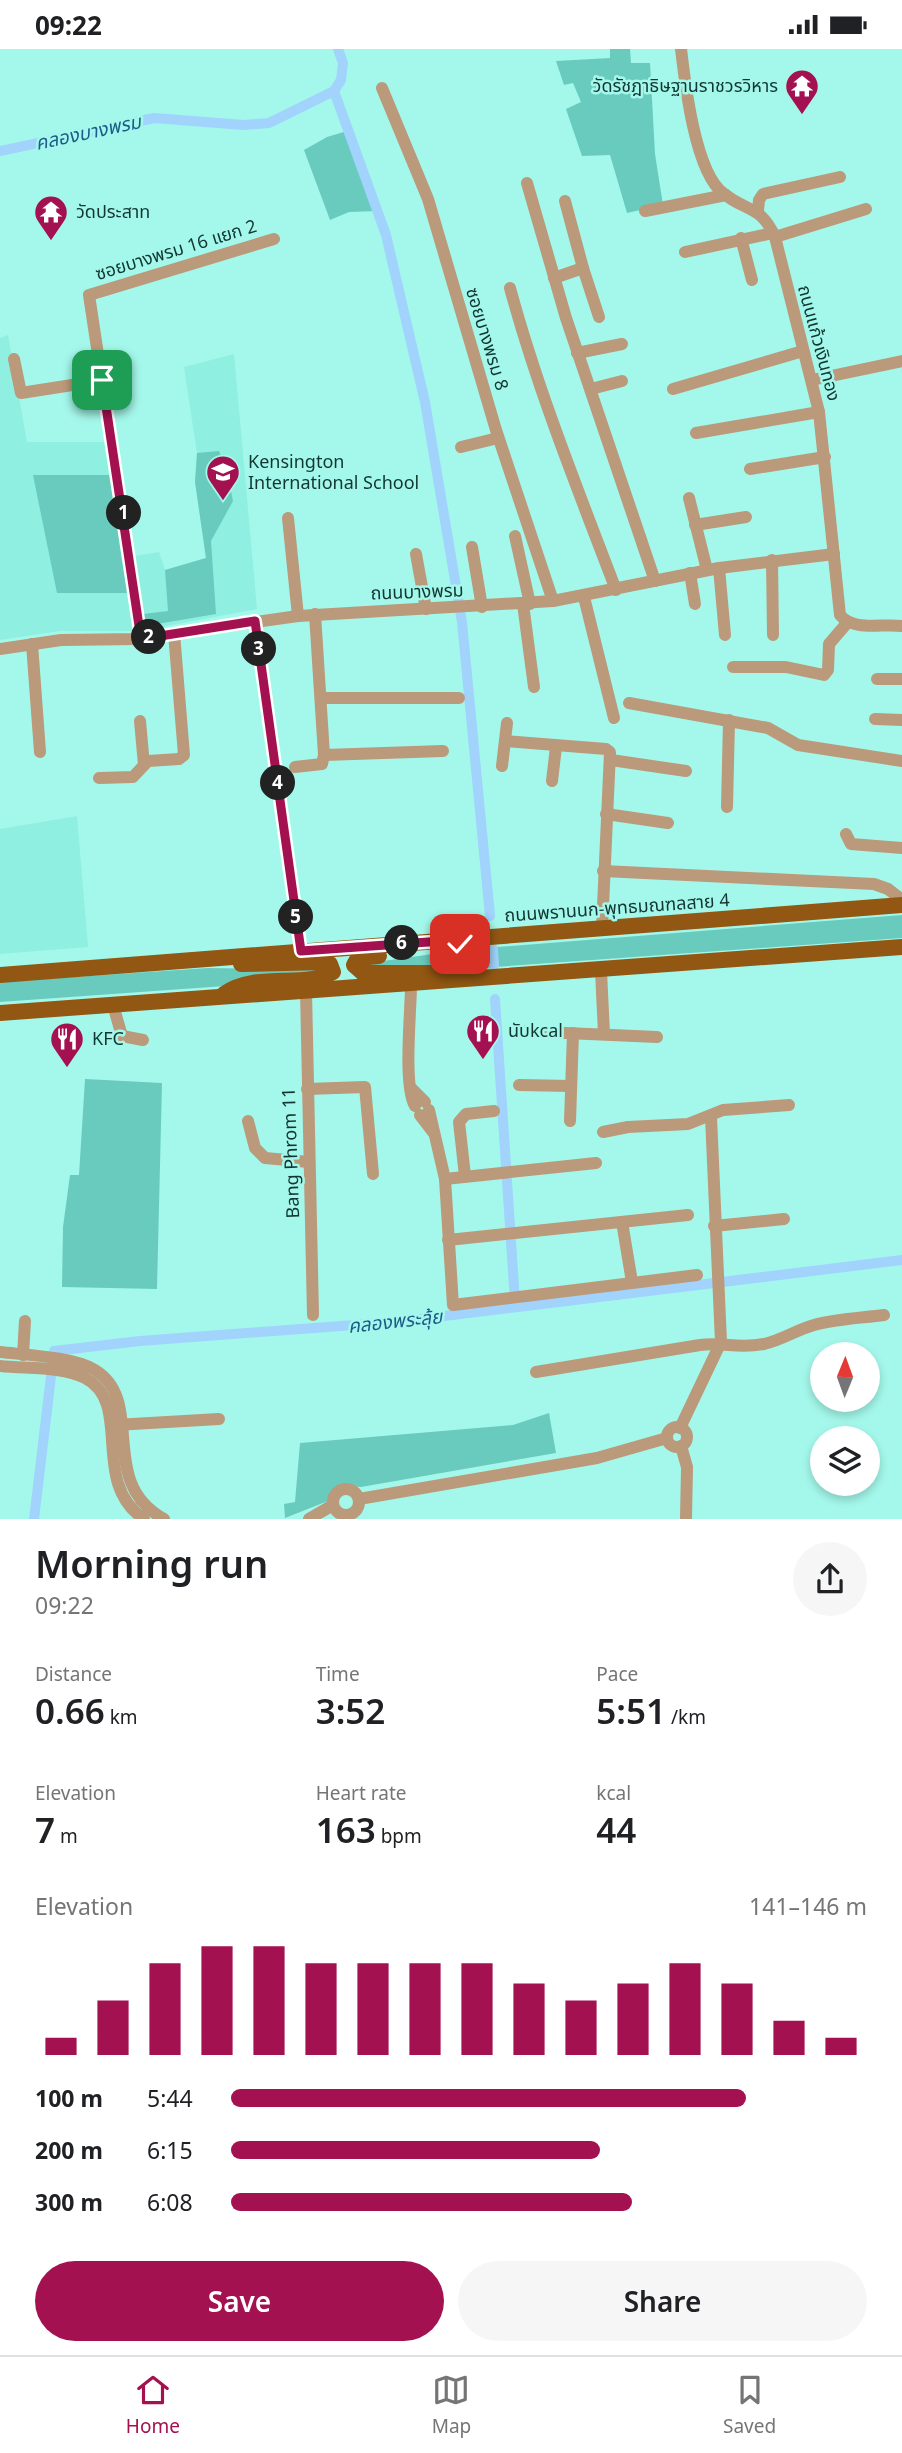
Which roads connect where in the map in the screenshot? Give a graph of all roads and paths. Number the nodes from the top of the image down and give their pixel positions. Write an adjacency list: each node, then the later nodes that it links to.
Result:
1 (681, 49): 5 (street, ถนนแก้วเงินทอง)
2 (382, 88): 31 (street, ซอยบางพรม 8)
3 (840, 177): 9 (street)
4 (527, 183): 15 (street)
5 (726, 195): 8 (street); 9 (street, ถนนแก้วเงินทอง)
6 (565, 201): 14 (street)
7 (866, 209): 10 (street)
8 (645, 211)
9 (758, 211): 10 (street, ถนนแก้วเงินทอง)
10 (774, 235): 12 (street); 20 (street, ถนนแก้วเงินทอง)
11 (274, 239): 26 (street, ซอยบางพรม 16 แยก 2)
12 (741, 239): 13 (street); 16 (street)
13 (685, 251)
14 (583, 268): 15 (street); 18 (street)
15 (554, 278): 21 (street)
16 (752, 280)
17 (510, 288): 47 (street)
18 (598, 317)
19 (622, 344): 21 (street)
20 (803, 351): 24 (street, ถนนแก้วเงินทอง); 28 (street)
21 (578, 353): 27 (street)
22 (14, 359): 26 (street)
23 (902, 361): 24 (street)
24 (813, 380): 29 (street, ถนนแก้วเงินทอง)
25 (622, 381): 27 (street)
26 (93, 382): 62 (street)
27 (591, 389): 46 (street)
28 (673, 389)
29 (819, 412): 30 (street); 33 (street, ถนนแก้วเงินทอง)
30 (696, 433)
31 (498, 438): 32 (street); 49 (street, ซอยบางพรม 8)
32 (461, 447)
33 (825, 457): 34 (street); 42 (street, ถนนแก้วเงินทอง)
34 (750, 469)
35 (690, 498): 38 (street)
36 (746, 517): 38 (street)
37 (288, 518): 55 (street)
38 (695, 525): 44 (street)
39 (514, 536): 50 (street)
40 (472, 547): 52 (street)
41 (416, 554): 53 (street)
42 (834, 554): 43 (street, ถนนบางพรม); 57 (street, ถนนแก้วเงินทอง)
43 (772, 560): 44 (street, ถนนบางพรม); 61 (street)
44 (713, 569): 45 (street, ถนนบางพรม); 60 (street)
45 (690, 573): 46 (street, ถนนบางพรม); 51 (street)
46 (655, 581): 47 (street, ถนนบางพรม)
47 (616, 590): 48 (street, ถนนบางพรม)
48 (584, 597): 49 (street, ถนนบางพรม); 72 (street)
49 (553, 601): 50 (street, ถนนบางพรม)
50 (526, 604): 52 (street, ถนนบางพรม); 68 (street)
51 (695, 604)
52 (482, 607): 53 (street, ถนนบางพรม)
53 (426, 609): 54 (street, ถนนบางพรม)
54 (315, 614): 55 (street, ถนนบางพรม); 69 (street)
55 (298, 616): 56 (street, ถนนบางพรม)
56 (255, 621): 59 (street, ถนนบางพรม); 101 (street)
57 (847, 623): 58 (street); 65 (street)
58 (902, 626)
59 (174, 633): 62 (street, ถนนบางพรม); 85 (street)
60 (725, 635)
61 (773, 635)
62 (141, 639): 63 (street, ถนนบางพรม)
63 (32, 644): 64 (street, ถนนบางพรม); 80 (street)
64 (0, 649)
65 (733, 667)
66 (902, 679): 67 (street)
67 (877, 680)
68 (534, 687)
69 (321, 698): 70 (street); 82 (street)
70 (459, 698)
71 (629, 703): 74 (street)
72 (614, 718)
73 (875, 719): 75 (street)
74 (729, 720): 84 (street); 91 (street)
75 (902, 720)
76 (140, 721): 85 (street)
77 (508, 723): 78 (street)
78 (505, 741): 79 (street); 86 (street)
79 (556, 747): 83 (street); 90 (street)
80 (40, 751)
81 (443, 751): 82 (street)
82 (324, 755): 87 (street)
83 (611, 760): 88 (street); 92 (street)
84 (902, 761)
85 (144, 765): 89 (street)
86 (502, 766)
87 (295, 767)
88 (686, 771)
89 (99, 778)
90 (552, 781)
91 (727, 807)
92 (606, 814): 93 (street); 96 (street)
93 (668, 823)
94 (846, 834): 95 (street)
95 (902, 848)
96 (603, 871): 97 (street); 98 (street)
97 (902, 902): 98 (main road, ถนนพรานนก-พุทธมณฑลสาย 4)
98 (602, 929): 99 (main road, ถนนพรานนก-พุทธมณฑลสาย 4)
99 (471, 939): 101 (main road, ถนนพรานนก-พุทธมณฑลสาย 4); 105 (main road)
100 (902, 947): 103 (main road)
101 (301, 951): 102 (main road, ถนนพรานนก-พุทธมณฑลสาย 4)
102 (215, 958): 104 (main road, ถนนพรานนก-พุทธมณฑลสาย 4); 108 (main road)
103 (601, 971): 105 (main road); 113 (street)
104 (0, 973)
105 (485, 980): 106 (main road)
106 (411, 985): 107 (main road); 129 (street)
107 (306, 991): 108 (main road); 118 (street, Bang Phrom 11)
108 (220, 997): 109 (main road)
109 (113, 1005): 110 (main road); 115 (street)
110 (0, 1013)
111 (520, 1031): 112 (street)
112 (573, 1033): 113 (street); 117 (street)
113 (604, 1034): 114 (street)
114 (657, 1037)
115 (143, 1040)
116 (519, 1085): 117 (street)
117 (571, 1086): 123 (street)
118 (307, 1089): 125 (street, Bang Phrom 11); 127 (street)
119 (789, 1105): 121 (street)
120 (494, 1111): 128 (street)
121 (711, 1117): 124 (street); 133 (street)
122 (248, 1121): 125 (street)
123 (570, 1121)
124 (603, 1132)
125 (309, 1162): 137 (street, Bang Phrom 11)
126 (596, 1163): 128 (street)
127 (373, 1174)
128 (465, 1176): 129 (street)
129 (445, 1179): 134 (street)
130 (688, 1215): 132 (street)
131 (784, 1219): 133 (street)
132 (622, 1221): 134 (street); 136 (street)
133 (715, 1226): 140 (street)
134 (448, 1240): 136 (street)
135 (697, 1275): 136 (street)
136 (632, 1282)
137 (313, 1315)
138 (884, 1315): 140 (street)
139 (26, 1321): 142 (street)
140 (721, 1342): 145 (street); 148 (street)
141 (0, 1352): 142 (street)
142 (23, 1355): 144 (street)
143 (0, 1366): 144 (street)
144 (53, 1366): 147 (street)
145 (536, 1372)
146 (219, 1419): 147 (street)
147 (116, 1425): 153 (street); 154 (street)
148 (680, 1428): 149 (street); 150 (street)
149 (667, 1438): 150 (street); 151 (street)
150 (681, 1446): 156 (street)
151 (359, 1500): 152 (street); 152 (street)
152 (343, 1514): 155 (street)
153 (144, 1518)
154 (164, 1518)
155 (309, 1518)
156 (686, 1518)

